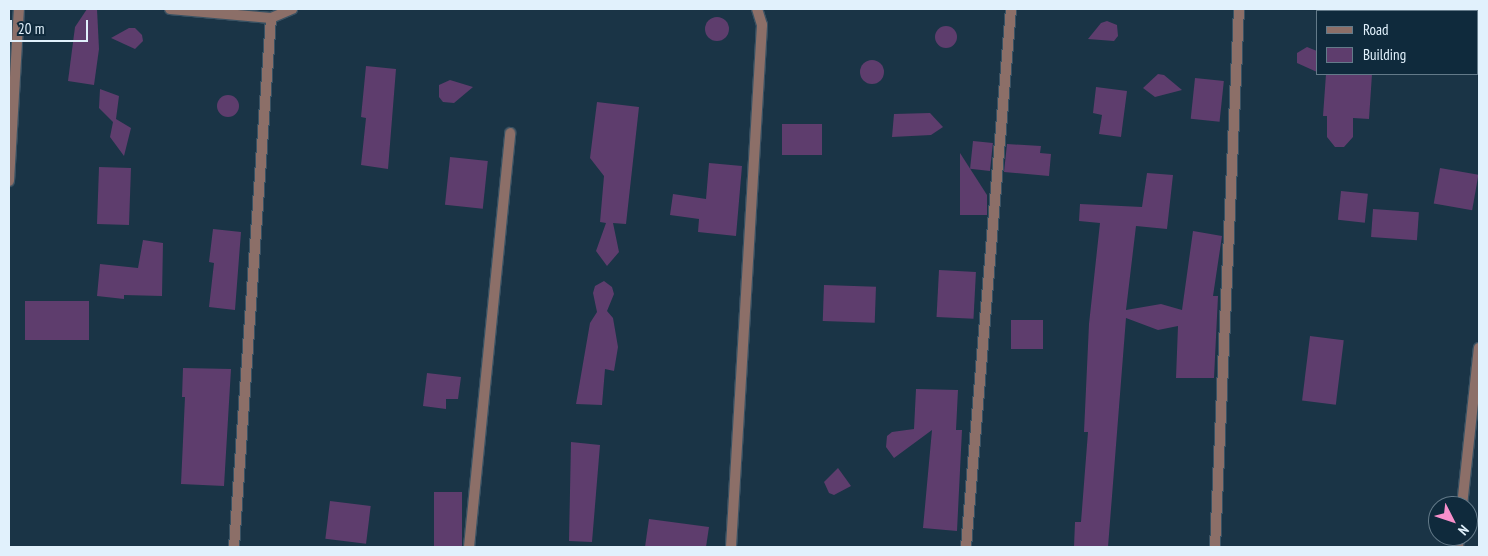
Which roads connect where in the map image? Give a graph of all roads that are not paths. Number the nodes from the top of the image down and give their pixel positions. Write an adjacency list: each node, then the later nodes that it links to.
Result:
1 (20, 9): 9 (street)
2 (170, 9): 7 (street)
3 (292, 9): 7 (street)
4 (758, 9): 14 (street)
5 (1011, 9): 15 (street)
6 (1240, 9): 16 (street)
7 (271, 18): 12 (street)
8 (510, 133): 13 (street)
9 (9, 181)
10 (1479, 348): 11 (street)
11 (1463, 496)
12 (234, 547)
13 (469, 547)
14 (731, 547)
15 (966, 547)
16 (1215, 547)

